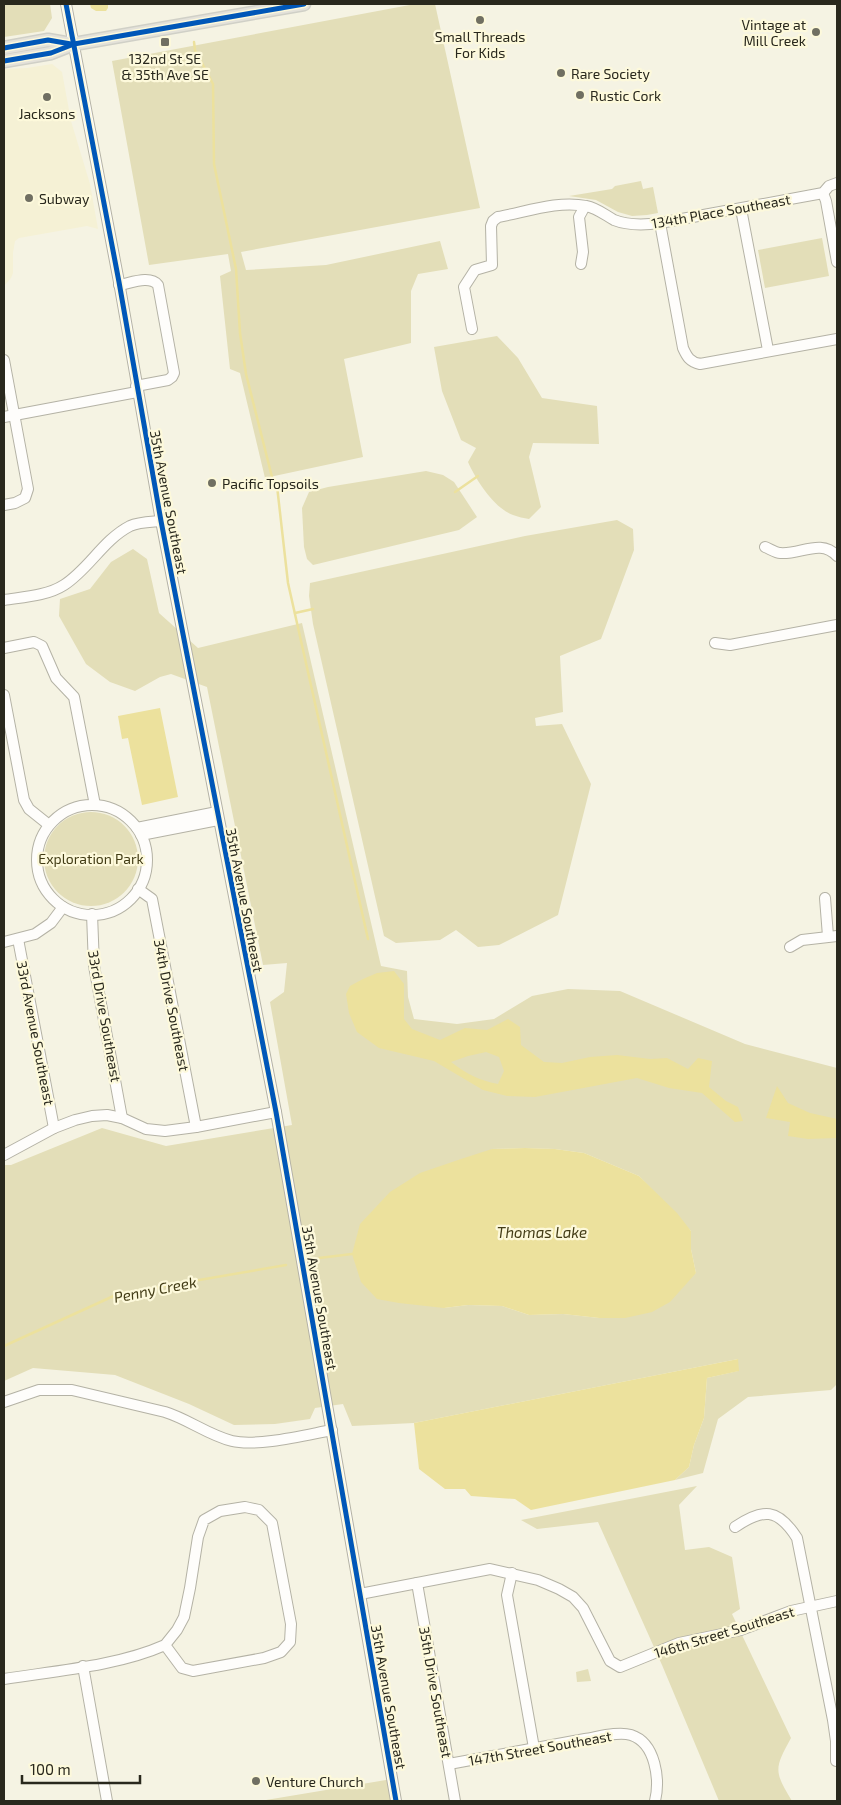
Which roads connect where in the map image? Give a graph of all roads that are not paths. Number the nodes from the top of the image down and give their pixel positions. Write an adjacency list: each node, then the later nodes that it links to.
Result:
1 (66, 4): 3 (street, 35th Avenue Southeast)
2 (304, 4): 3 (main road)
3 (74, 44): 4 (main road); 5 (main road); 13 (street, 35th Avenue Southeast)
4 (4, 48)
5 (4, 61)
6 (837, 183): 7 (street, 134th Place Southeast)
7 (823, 193): 9 (street, 134th Place Southeast); 11 (street)
8 (585, 206): 10 (street, 134th Place Southeast); 12 (street); 14 (street, 134th Place Southeast)
9 (741, 209): 10 (street, 134th Place Southeast); 16 (street)
10 (660, 223): 16 (street)
11 (837, 259)
12 (581, 264)
13 (120, 285): 18 (street, 35th Avenue Southeast); 18 (street)
14 (472, 329)
15 (837, 339): 16 (street)
16 (768, 350)
17 (4, 360): 19 (street)
18 (137, 389): 19 (street); 22 (street, 35th Avenue Southeast)
19 (14, 416): 20 (street); 21 (street)
20 (4, 417)
21 (4, 505)
22 (161, 521): 25 (street); 31 (street, 35th Avenue Southeast)
23 (765, 547): 24 (street)
24 (837, 555)
25 (4, 600)
26 (837, 625): 27 (street)
27 (715, 643)
28 (4, 648): 30 (street)
29 (4, 695): 32 (street)
30 (95, 805): 32 (street); 33 (street)
31 (217, 816): 33 (street); 42 (street, 35th Avenue Southeast)
32 (49, 825): 36 (street)
33 (139, 832): 34 (street)
34 (138, 889): 37 (street); 44 (street, 34th Drive Southeast)
35 (825, 898): 38 (street)
36 (63, 906): 37 (street); 39 (street)
37 (92, 914): 43 (street, 33rd Drive Southeast)
38 (832, 936): 41 (street)
39 (18, 939): 40 (street); 45 (street, 33rd Avenue Southeast)
40 (4, 942)
41 (790, 947)
42 (276, 1112): 44 (street); 48 (street, 35th Avenue Southeast)
43 (122, 1118): 44 (street); 45 (street)
44 (196, 1127)
45 (54, 1128): 46 (street)
46 (4, 1155)
47 (4, 1402): 48 (street)
48 (332, 1430): 52 (street, 35th Avenue Southeast)
49 (735, 1527): 54 (street)
50 (512, 1573): 51 (street, 146th Street Southeast); 54 (street, 146th Street Southeast); 58 (street)
51 (417, 1583): 52 (street, 146th Street Southeast); 60 (street, 35th Drive Southeast)
52 (360, 1594): 62 (street, 35th Avenue Southeast)
53 (837, 1601): 54 (street, 146th Street Southeast)
54 (810, 1607): 59 (street)
55 (165, 1645): 55 (street); 56 (street)
56 (84, 1666): 57 (street); 61 (street)
57 (4, 1679)
58 (534, 1748): 60 (street, 147th Street Southeast); 64 (street, 147th Street Southeast)
59 (836, 1761)
60 (449, 1764): 63 (street, 35th Drive Southeast)
61 (108, 1801)
62 (396, 1801)
63 (455, 1801)
64 (655, 1801)

